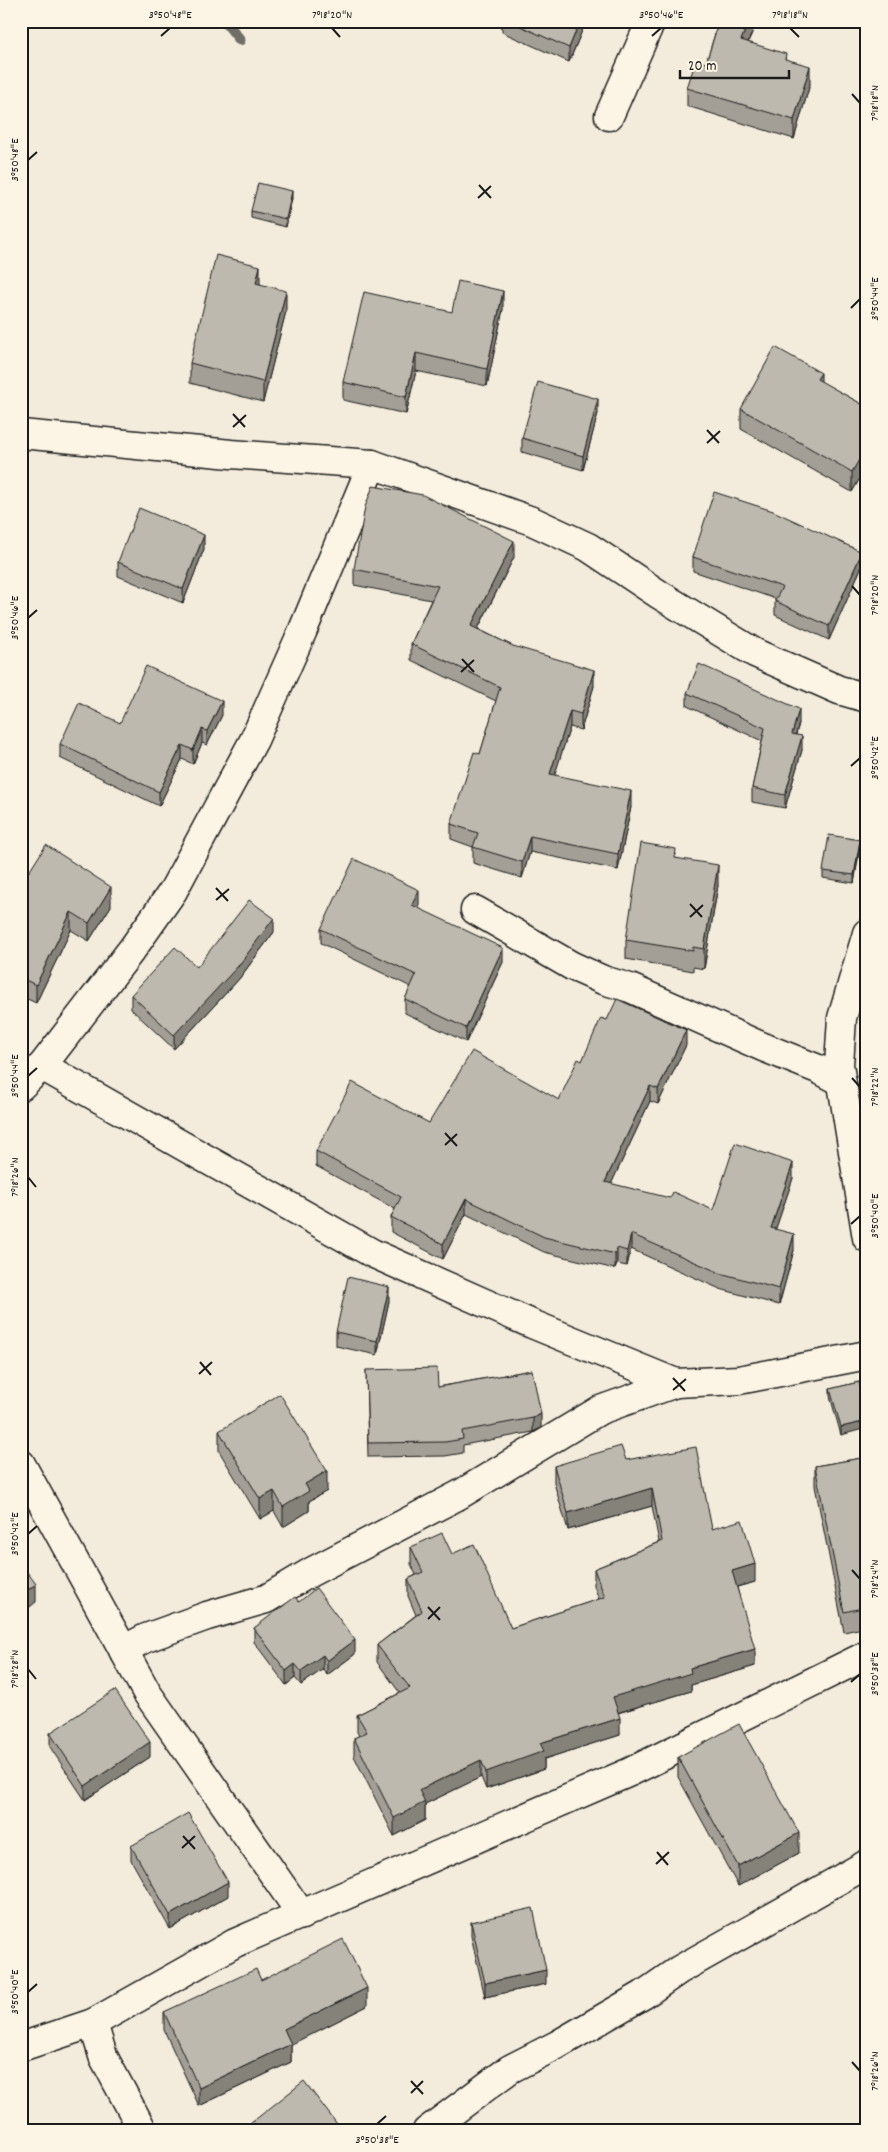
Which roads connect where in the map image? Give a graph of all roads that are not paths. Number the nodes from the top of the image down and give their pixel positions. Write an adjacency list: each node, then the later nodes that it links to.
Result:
1 (651, 21): 2 (street)
2 (609, 116)
3 (21, 434): 4 (street)
4 (372, 464): 5 (street); 8 (street)
5 (867, 698)
6 (475, 910): 9 (street)
7 (867, 933): 9 (street)
8 (42, 1066): 10 (street); 13 (street)
9 (841, 1081): 11 (street)
10 (21, 1086)
11 (867, 1238)
12 (867, 1355): 13 (street)
13 (676, 1383): 15 (street)
14 (21, 1464): 15 (street)
15 (123, 1650): 18 (street)
16 (867, 1656): 18 (street)
17 (867, 1864): 22 (street)
18 (302, 1915): 19 (street)
19 (93, 2023): 20 (street); 21 (street)
20 (21, 2047)
21 (144, 2131)
22 (427, 2131)

